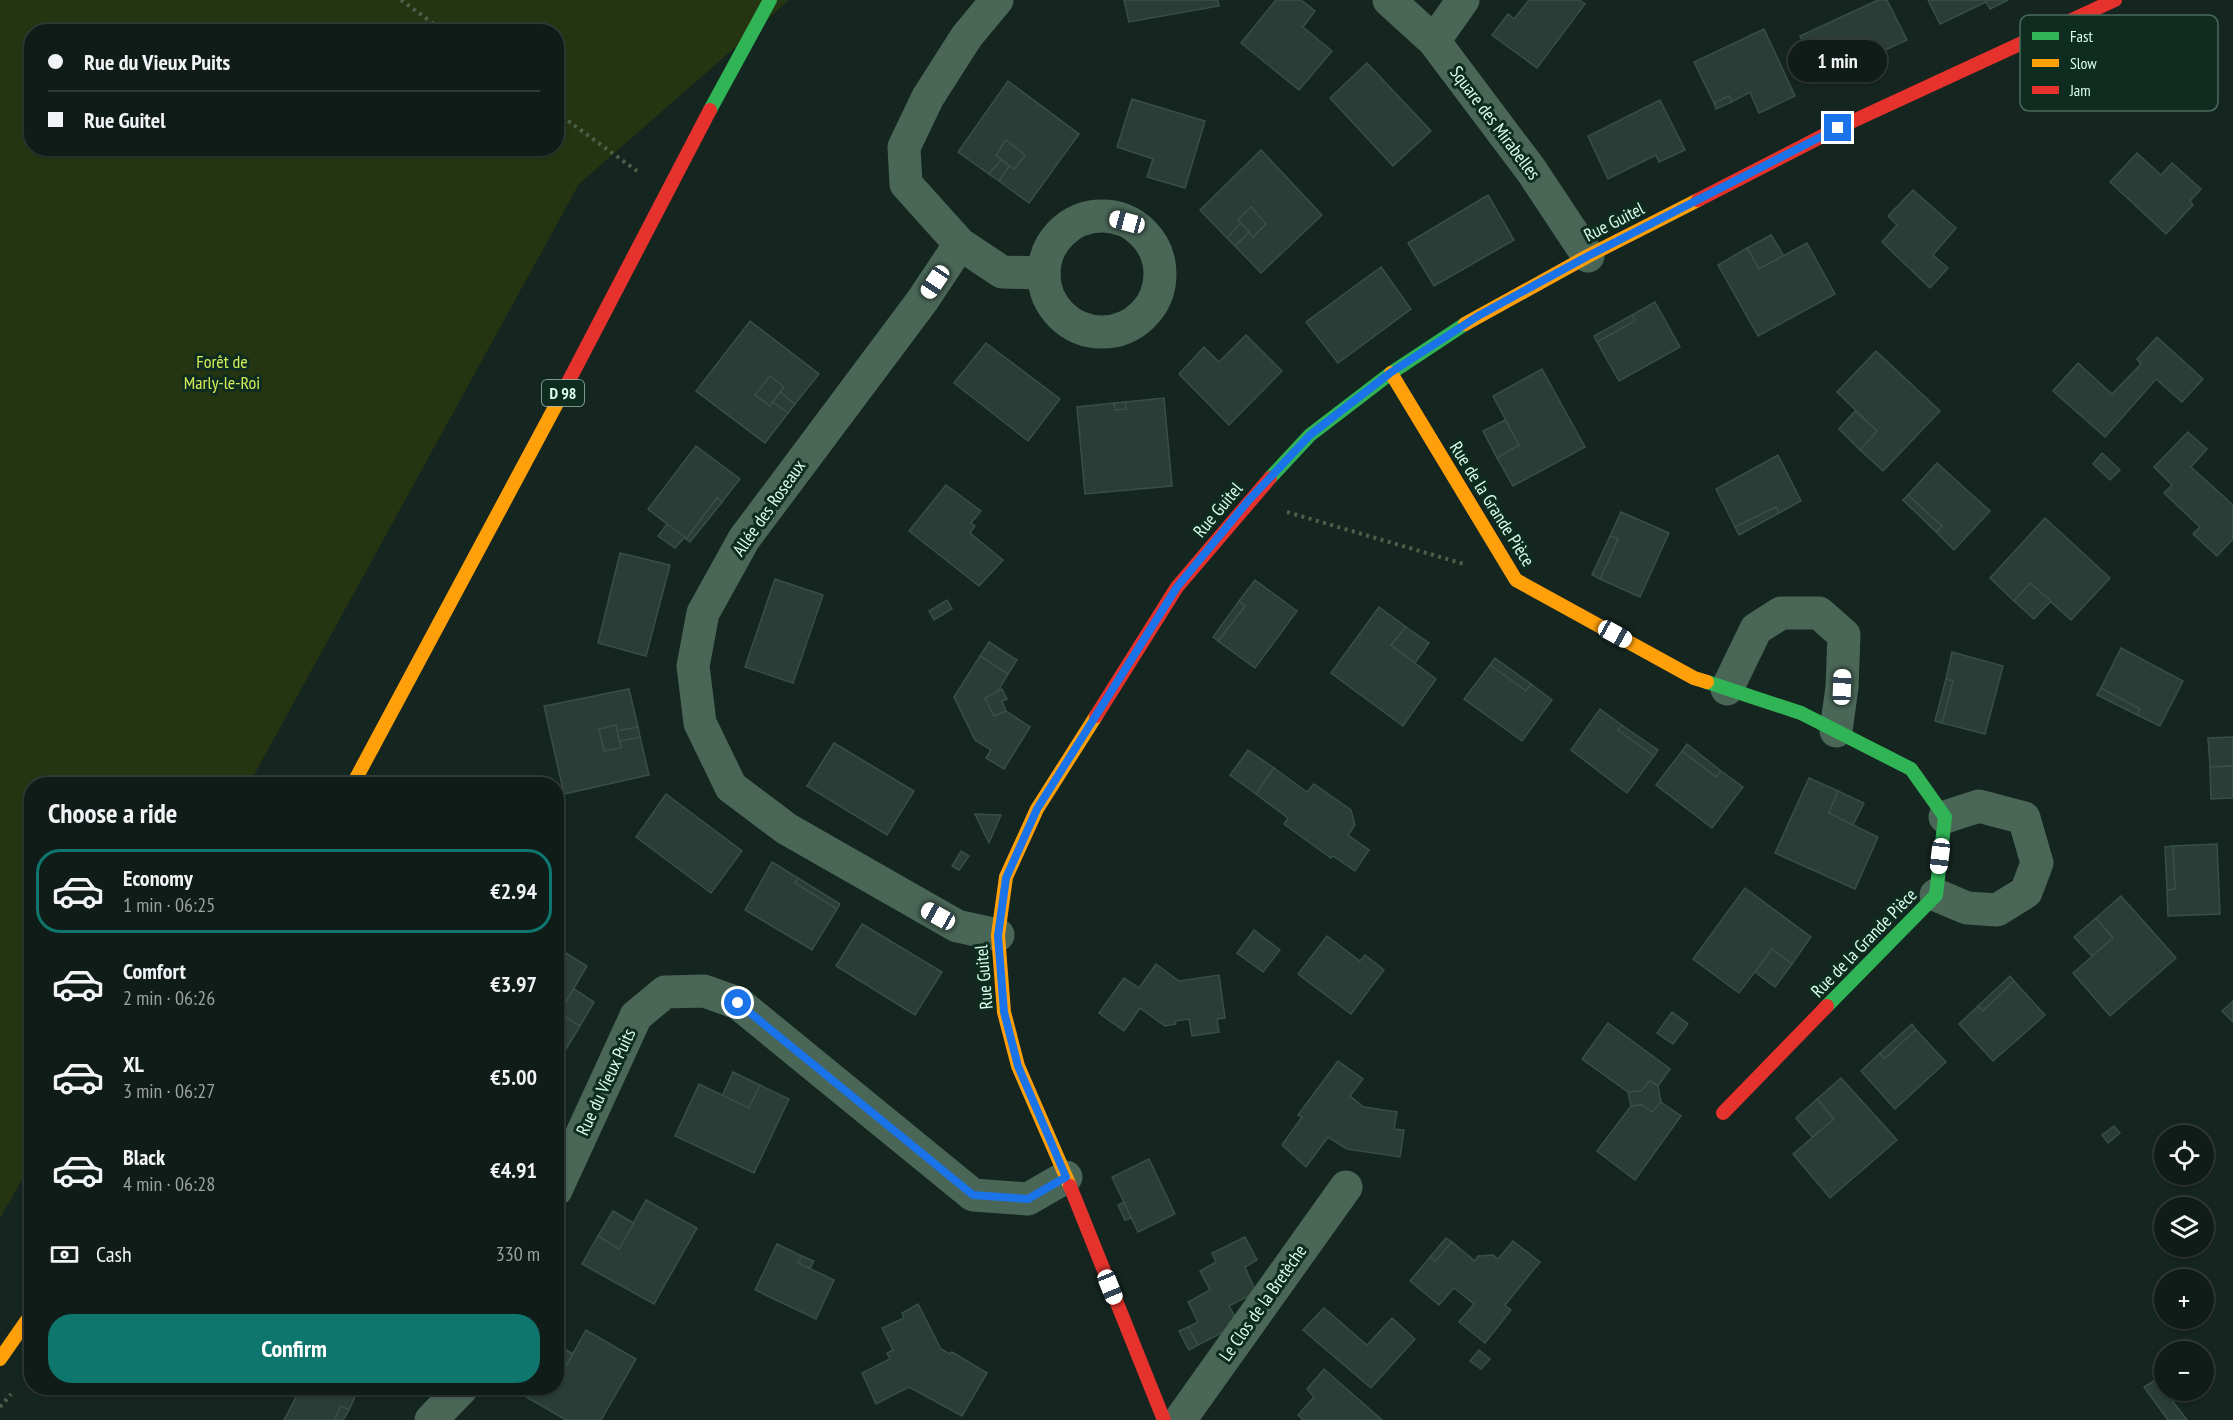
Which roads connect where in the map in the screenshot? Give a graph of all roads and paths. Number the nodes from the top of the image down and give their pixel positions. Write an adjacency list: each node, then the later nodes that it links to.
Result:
1 (401, 0): 8 (path)
2 (770, 0): 12 (street, D 98)
3 (997, 0): 13 (street)
4 (1389, 0): 9 (street, Square des Mirabelles)
5 (1463, 0): 9 (street)
6 (2115, 0): 7 (street, Rue Guitel)
7 (2083, 15)
8 (434, 24)
9 (1434, 41): 14 (street, Square des Mirabelles)
10 (2020, 44): 14 (street, Rue Guitel)
11 (564, 118): 12 (path)
12 (666, 192): 21 (street, D 98)
13 (960, 244): 15 (street); 24 (street, Allée des Roseaux)
14 (1588, 256): 16 (street, Rue Guitel)
15 (1044, 273)
16 (1390, 373): 17 (street, Rue Guitel); 18 (street, Rue de la Grande Pièce)
17 (1249, 500): 18 (path); 24 (street, Rue Guitel)
18 (1516, 580): 19 (street, Rue de la Grande Pièce)
19 (1727, 688): 20 (street, Rue de la Grande Pièce); 20 (street)
20 (1836, 731): 22 (street, Rue de la Grande Pièce)
21 (357, 777)
22 (1945, 817): 23 (street, Rue de la Grande Pièce); 23 (street)
23 (1936, 895): 25 (street, Rue de la Grande Pièce)
24 (998, 936): 27 (street, Rue Guitel)
25 (1723, 1113)
26 (564, 1173): 27 (street, Rue du Vieux Puits)
27 (1066, 1177): 33 (street, Rue Guitel)
28 (1346, 1187): 34 (street, Le Clos de la Bretèche)
29 (24, 1324): 30 (street)
30 (0, 1359)
31 (455, 1395): 32 (street)
32 (431, 1420)
33 (1164, 1420)
34 (1180, 1420)

